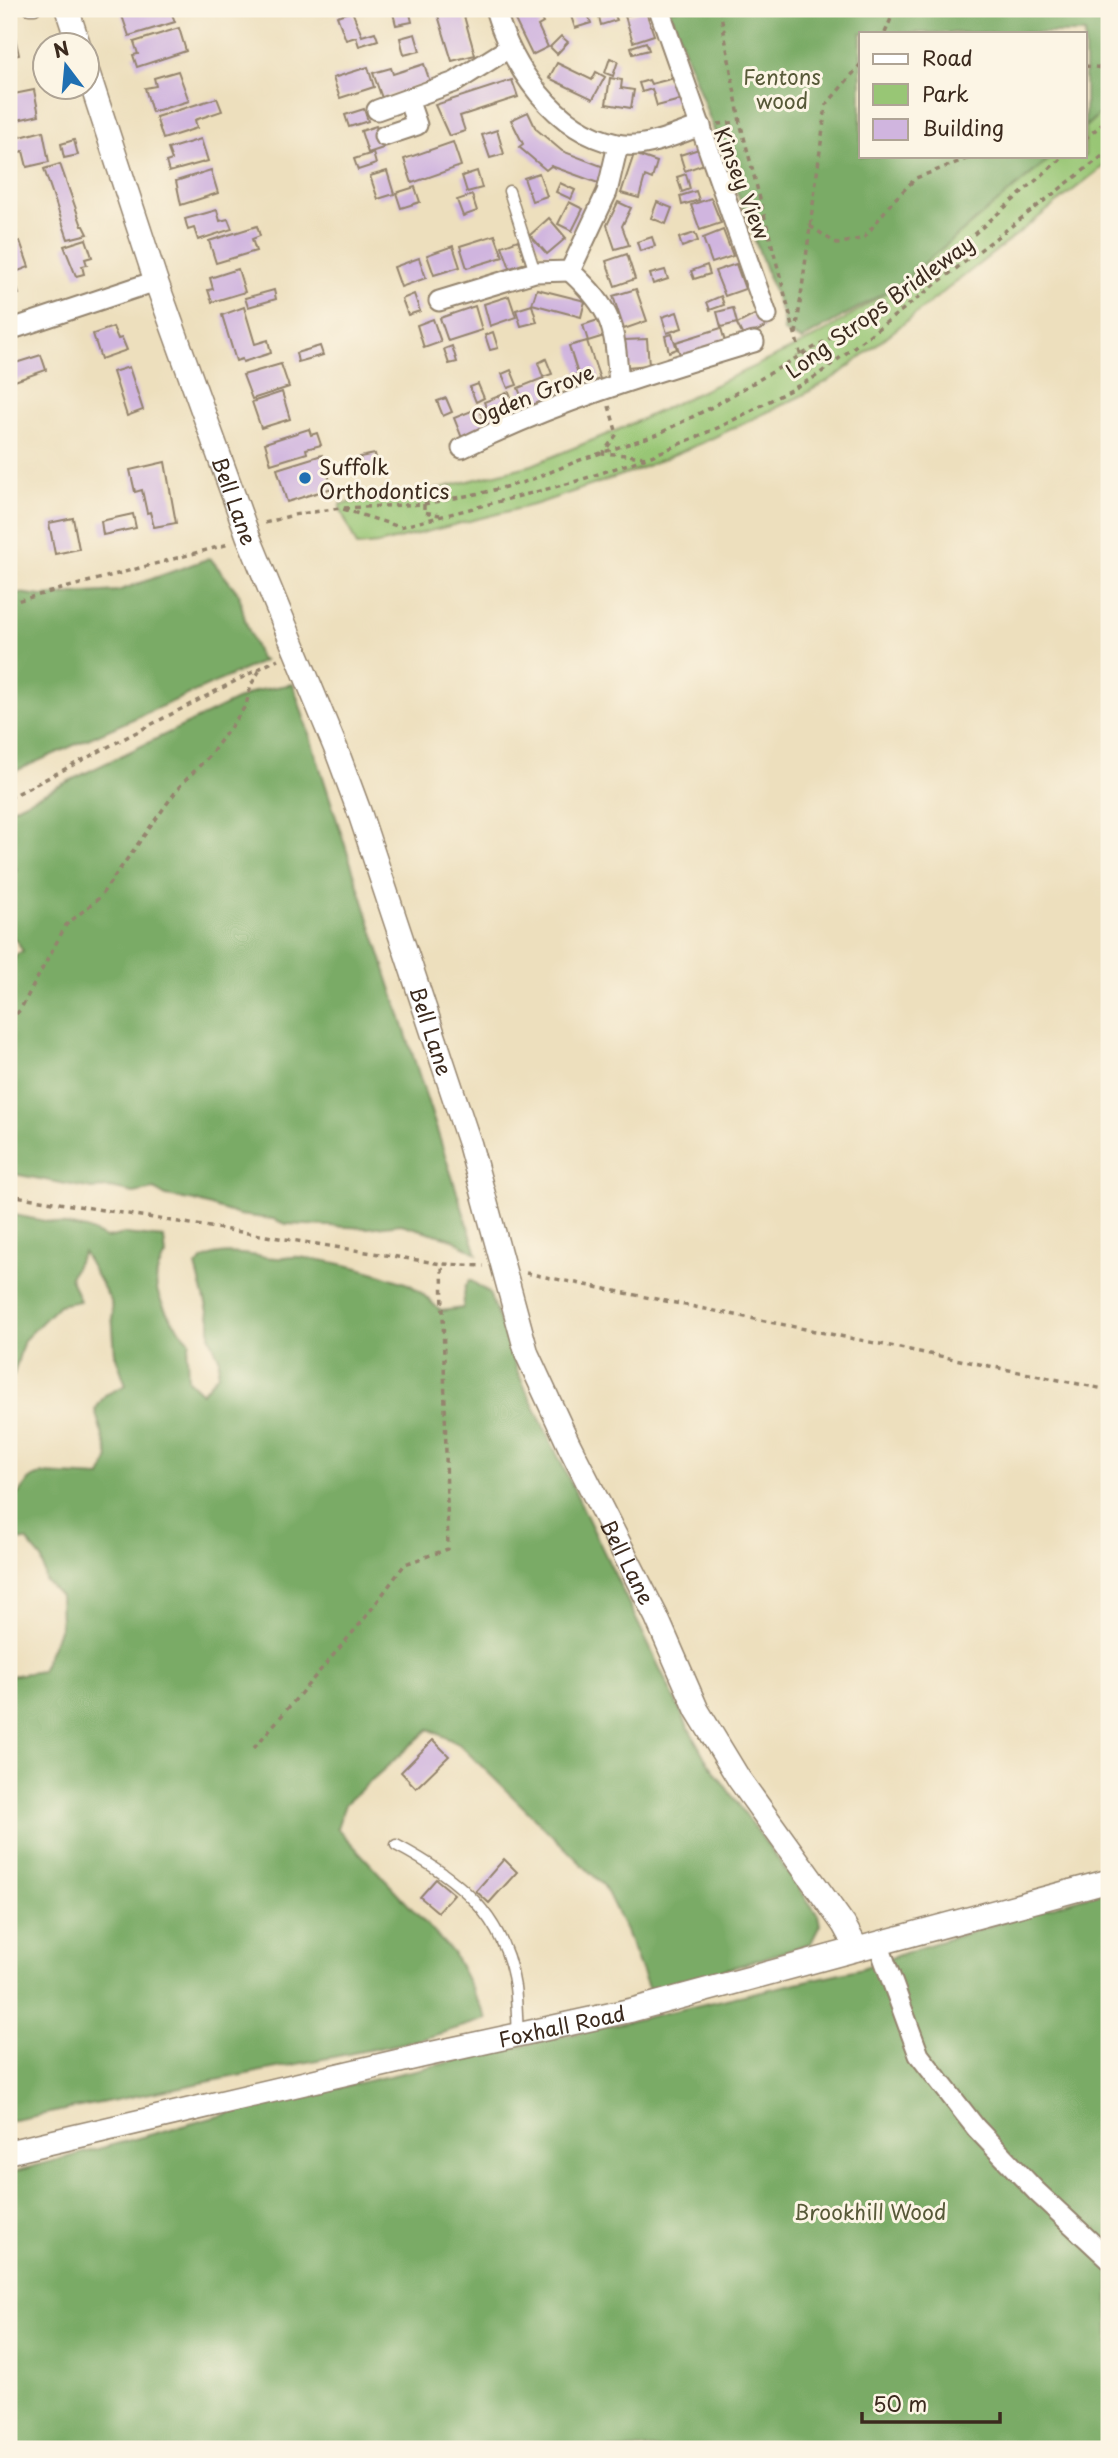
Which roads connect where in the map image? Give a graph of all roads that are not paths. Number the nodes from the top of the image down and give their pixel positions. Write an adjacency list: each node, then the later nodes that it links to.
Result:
1 (29, 9): 2 (lane)
2 (35, 9)
3 (67, 9): 6 (street)
4 (495, 9): 7 (street, Kinsey View)
5 (659, 9): 11 (street)
6 (74, 32)
7 (509, 48): 8 (street); 13 (street, Kinsey View)
8 (408, 99): 10 (street); 12 (street)
9 (97, 102): 17 (street, Bell Lane)
10 (377, 110)
11 (701, 126): 13 (street, Kinsey View); 19 (street, Kinsey View)
12 (384, 136)
13 (618, 145): 15 (street)
14 (509, 191): 16 (lane)
15 (570, 271): 16 (street); 22 (street, Ogden Grove)
16 (535, 272): 18 (street)
17 (156, 281): 20 (street); 26 (street, Bell Lane)
18 (439, 301)
19 (767, 315)
20 (9, 330)
21 (754, 342): 22 (street, Ogden Grove)
22 (611, 385): 23 (street, Ogden Grove)
23 (462, 448)
24 (396, 1845): 27 (lane)
25 (1109, 1881): 26 (street, Foxhall Road)
26 (868, 1946): 27 (street, Foxhall Road); 29 (street)
27 (518, 2036): 28 (street, Foxhall Road)
28 (9, 2152)
29 (1109, 2259)

